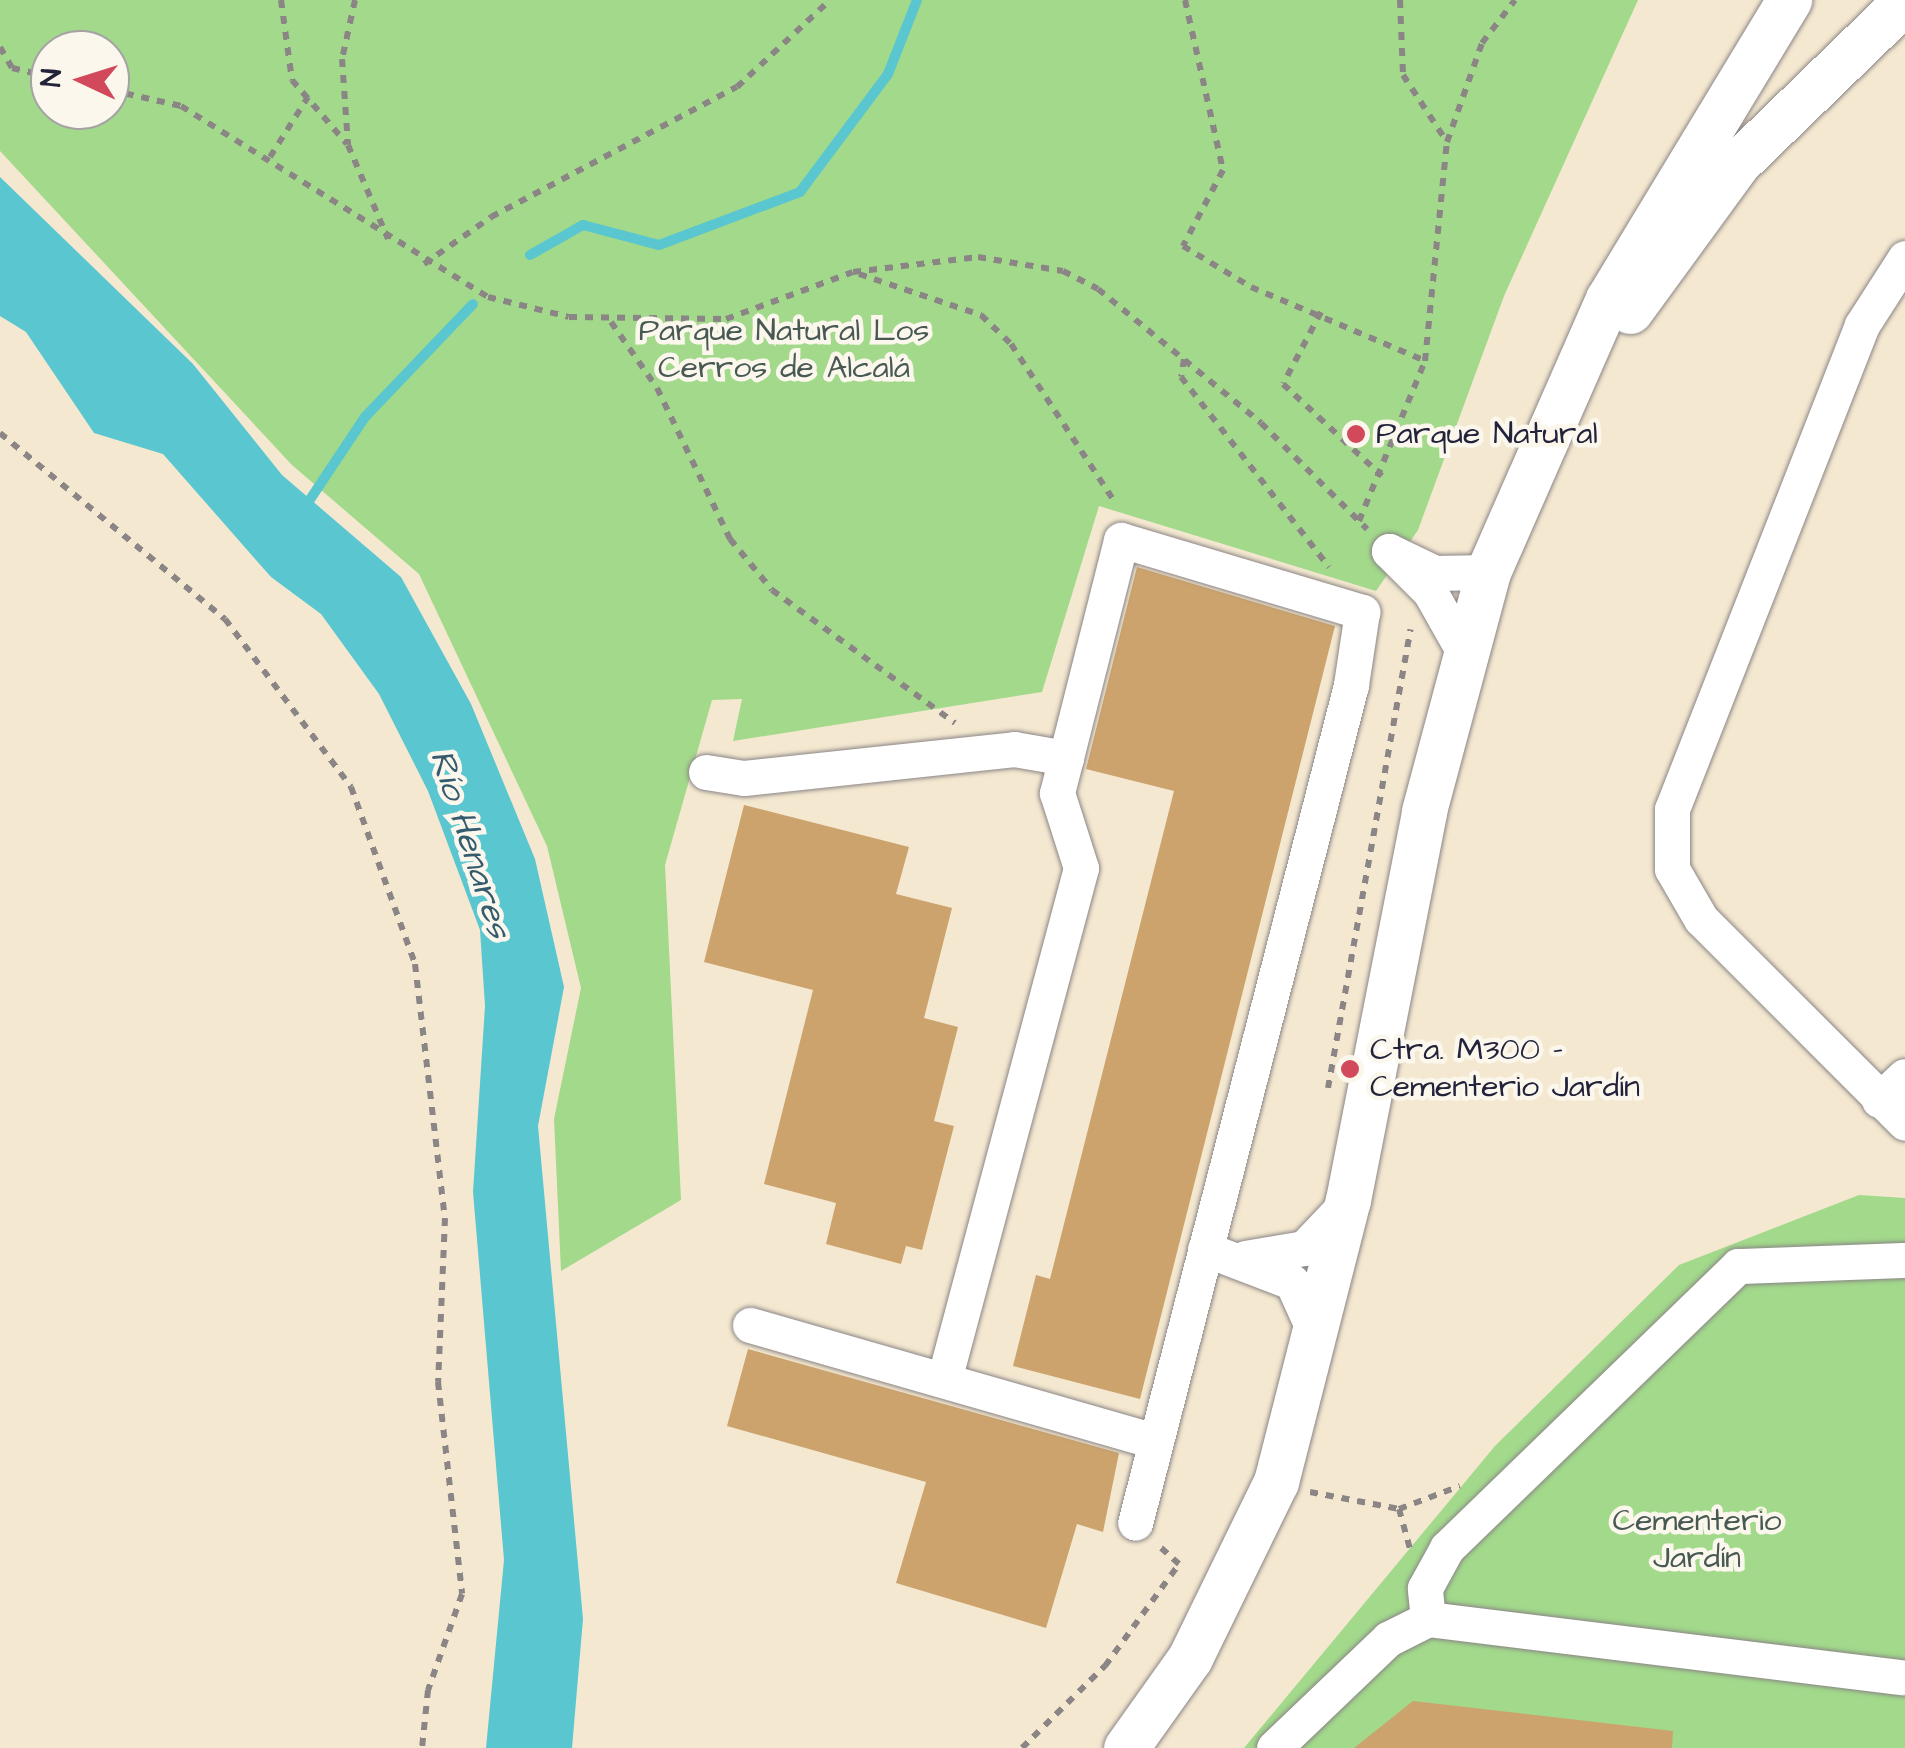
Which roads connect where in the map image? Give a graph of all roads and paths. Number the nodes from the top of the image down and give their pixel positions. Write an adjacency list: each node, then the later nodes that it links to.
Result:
1 (281, 0): 12 (path)
2 (355, 0): 14 (path)
3 (830, 0): 18 (path)
4 (1185, 0): 20 (path)
5 (1400, 0): 13 (path)
6 (1514, 0): 13 (path)
7 (1789, 0): 25 (main road)
8 (1905, 1): 25 (main road)
9 (0, 47): 10 (path)
10 (30, 72)
11 (130, 95): 15 (path)
12 (308, 97): 14 (path); 15 (path)
13 (1447, 142): 23 (path)
14 (348, 145): 16 (path)
15 (270, 157): 16 (path)
16 (389, 240): 18 (path)
17 (1905, 258): 37 (lane)
18 (424, 264): 21 (path)
19 (853, 272): 21 (path); 22 (path); 27 (path)
20 (1321, 312): 23 (path); 26 (path)
21 (610, 321): 34 (path)
22 (1184, 359): 28 (path); 31 (path)
23 (1425, 361): 26 (path)
24 (0, 432): 53 (path)
25 (1528, 473): 30 (main road)
26 (1382, 476): 28 (path)
27 (1116, 504)
28 (1360, 521): 29 (path)
29 (1390, 550): 30 (lane); 33 (lane)
30 (1488, 572): 33 (main road)
31 (1362, 612): 35 (lane); 41 (lane)
32 (1409, 622): 38 (path)
33 (1465, 654): 40 (main road)
34 (959, 757): 35 (lane); 36 (lane)
35 (1066, 758): 46 (lane)
36 (706, 772)
37 (1892, 1088): 39 (lane)
38 (1325, 1103)
39 (1905, 1124)
40 (1348, 1200): 42 (lane); 45 (main road)
41 (1205, 1249): 42 (lane); 47 (lane)
42 (1245, 1258): 45 (lane)
43 (1905, 1260): 51 (lane)
44 (750, 1325): 46 (lane)
45 (1316, 1335): 49 (main road)
46 (944, 1380): 47 (lane)
47 (1156, 1441): 50 (lane)
48 (1475, 1476): 49 (path)
49 (1276, 1482): 55 (main road)
50 (1134, 1523): 54 (path)
51 (1428, 1619): 52 (lane); 56 (lane)
52 (1904, 1680)
53 (422, 1748)
54 (1022, 1748)
55 (1126, 1748)
56 (1274, 1748)

